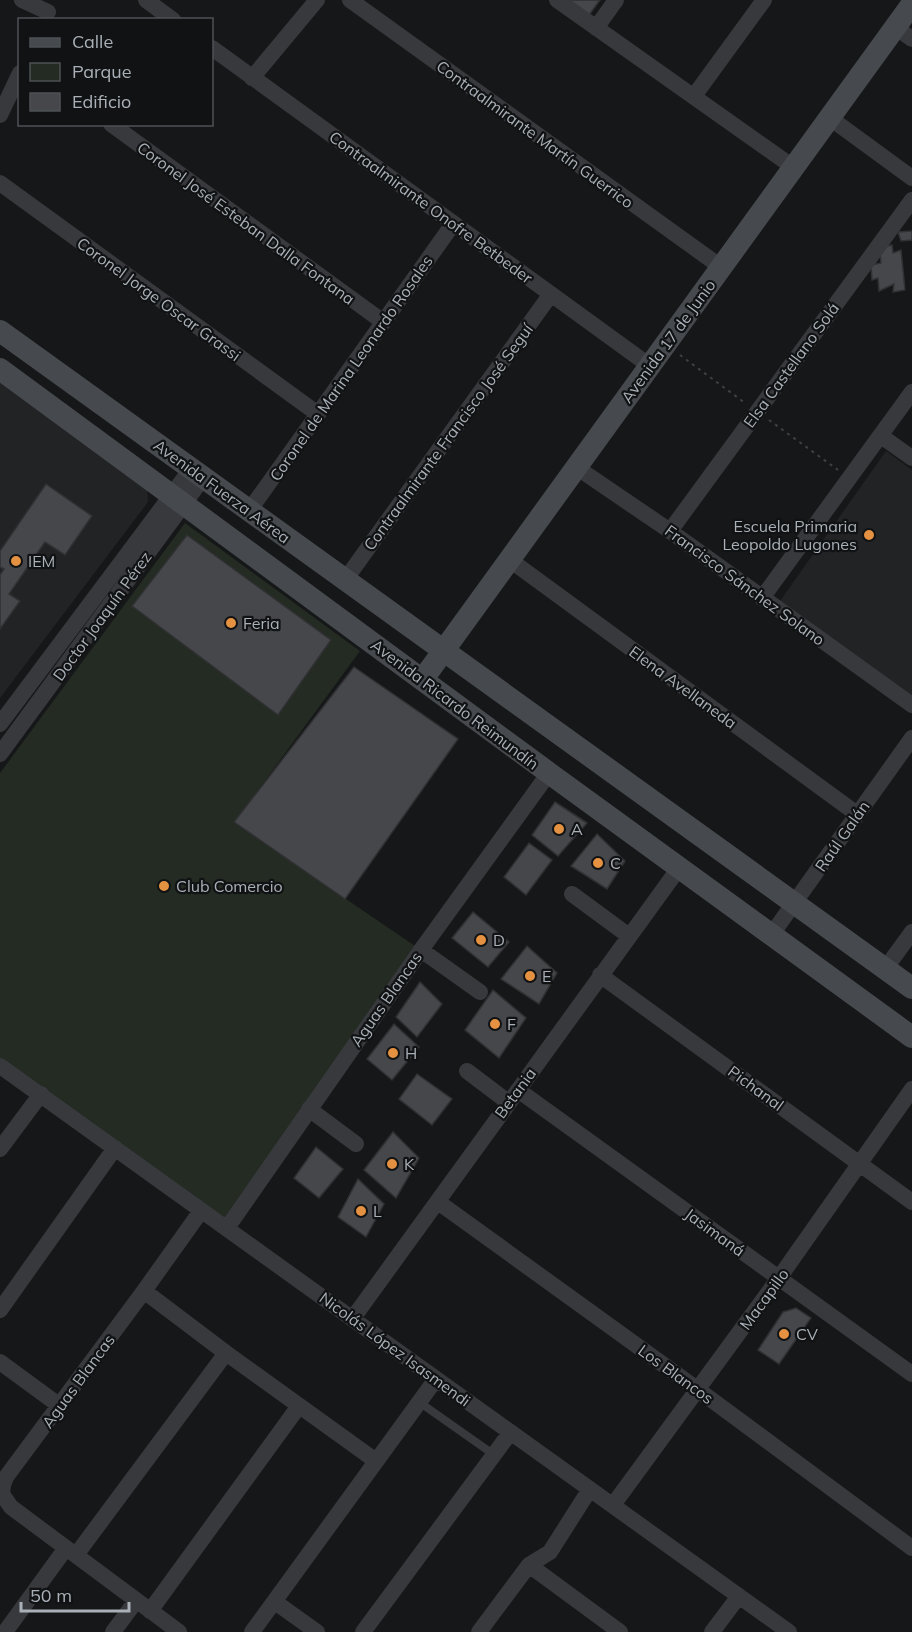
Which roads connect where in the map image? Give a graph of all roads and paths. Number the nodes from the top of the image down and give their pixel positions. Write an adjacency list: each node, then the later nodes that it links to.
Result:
1 (22, 0): 9 (street)
2 (317, 0): 15 (street)
3 (350, 0): 25 (street, Contraalmirante Martín Guerrico)
4 (557, 0): 11 (street)
5 (616, 0): 11 (street)
6 (764, 0): 16 (street)
7 (153, 2): 10 (street)
8 (912, 4): 12 (street, Avenida 17 de Junio)
9 (49, 11)
10 (171, 18)
11 (596, 28): 16 (street)
12 (904, 33): 18 (street, Avenida 17 de Junio)
13 (213, 49): 15 (street, Contraalmirante Onofre Betbeder)
14 (18, 77): 17 (street)
15 (252, 78): 24 (street, Contraalmirante Onofre Betbeder)
16 (694, 96): 20 (street)
17 (0, 115)
18 (830, 118): 20 (street, Avenida 17 de Junio); 21 (street)
19 (114, 126): 27 (street, Coronel José Esteban Dalla Fontana)
20 (793, 167): 25 (street, Avenida 17 de Junio)
21 (912, 178)
22 (0, 183): 32 (street, Coronel Jorge Oscar Grassi)
23 (912, 200): 39 (street, Elsa Castellano Solá)
24 (453, 224): 26 (street, Contraalmirante Onofre Betbeder); 27 (street, Coronel de Marina Leonardo Rosales)
25 (721, 267): 29 (street, Avenida 17 de Junio)
26 (551, 294): 29 (street, Contraalmirante Onofre Betbeder); 41 (street, Contraalmirante Francisco José Seguí)
27 (382, 321): 32 (street, Coronel de Marina Leonardo Rosales)
28 (0, 331): 36 (street, Avenida Fuerza Aérea)
29 (650, 366): 35 (street, Avenida 17 de Junio)
30 (0, 369): 37 (street, Avenida Ricardo Reimundín)
31 (912, 392): 33 (street)
32 (318, 414): 38 (street, Coronel de Marina Leonardo Rosales)
33 (881, 435): 34 (street); 42 (street)
34 (912, 458)
35 (576, 467): 39 (street, Francisco Sánchez Solano); 40 (street, Avenida 17 de Junio)
36 (197, 474): 37 (street, Doctor Joaquín Pérez); 38 (street, Avenida Fuerza Aérea)
37 (177, 500): 44 (street, Avenida Ricardo Reimundín); 46 (street, Doctor Joaquín Pérez); 48 (street, Doctor Joaquín Pérez)
38 (249, 511): 41 (street, Avenida Fuerza Aérea)
39 (670, 531): 42 (street, Francisco Sánchez Solano)
40 (510, 561): 43 (street, Avenida 17 de Junio); 50 (street, Elena Avellaneda)
41 (345, 580): 43 (street, Avenida Fuerza Aérea)
42 (762, 598): 45 (street, Francisco Sánchez Solano)
43 (444, 651): 44 (street, Avenida 17 de Junio); 53 (street)
44 (423, 679): 49 (street, Avenida Ricardo Reimundín)
45 (912, 705)
46 (0, 724)
47 (912, 738): 50 (street, Raúl Galán)
48 (0, 754)
49 (549, 773): 51 (street, Avenida Ricardo Reimundín); 57 (street, Aguas Blancas)
50 (857, 813): 53 (street, Raúl Galán)
51 (679, 868): 55 (street, Avenida Ricardo Reimundín); 56 (street, Betania)
52 (572, 894): 56 (street)
53 (794, 904): 55 (street, Raúl Galán); 58 (street)
54 (912, 932): 58 (street)
55 (772, 934): 62 (street, Avenida Ricardo Reimundín)
56 (629, 936): 59 (street, Betania)
57 (421, 950): 61 (street); 68 (street, Aguas Blancas)
58 (885, 969): 60 (street)
59 (600, 975): 67 (street, Betania); 72 (street, Pichanal)
60 (912, 988)
61 (480, 992)
62 (912, 1037)
63 (0, 1066): 66 (street, Nicolás López Isasmendi)
64 (466, 1071): 67 (street, Jasimaná)
65 (912, 1089): 72 (street, Macapillo)
66 (40, 1094): 70 (street, Nicolás López Isasmendi); 71 (street)
67 (513, 1096): 73 (street, Betania); 77 (street, Jasimaná)
68 (309, 1109): 69 (street); 76 (street, Aguas Blancas)
69 (356, 1144)
70 (115, 1148): 75 (street, Nicolás López Isasmendi); 79 (street)
71 (0, 1149)
72 (859, 1163): 74 (street, Pichanal); 77 (street, Macapillo)
73 (438, 1202): 80 (street, Betania); 85 (street, Los Blancos)
74 (912, 1202)
75 (201, 1211): 76 (street, Nicolás López Isasmendi); 78 (street, Aguas Blancas)
76 (227, 1228): 80 (street, Nicolás López Isasmendi)
77 (779, 1278): 83 (street, Jasimaná); 85 (street, Macapillo)
78 (144, 1291): 81 (street); 87 (street, Aguas Blancas)
79 (0, 1310)
80 (353, 1318): 84 (street, Nicolás López Isasmendi)
81 (226, 1353): 88 (street); 97 (street)
82 (0, 1362): 87 (street)
83 (912, 1374)
84 (436, 1379): 86 (street); 89 (street, Nicolás López Isasmendi)
85 (697, 1389): 95 (street, Macapillo); 96 (street, Los Blancos)
86 (419, 1402): 90 (lane); 91 (street)
87 (60, 1406): 92 (street, Aguas Blancas)
88 (299, 1406): 91 (street); 101 (street)
89 (510, 1433): 90 (street); 93 (street, Nicolás López Isasmendi)
90 (493, 1454): 107 (street)
91 (376, 1461): 100 (street)
92 (3, 1475): 94 (street, Aguas Blancas)
93 (590, 1489): 95 (street, Nicolás López Isasmendi); 98 (street)
94 (1, 1495): 97 (street)
95 (613, 1505): 99 (street, Nicolás López Isasmendi)
96 (912, 1548)
97 (71, 1552): 101 (street); 102 (street)
98 (529, 1565): 108 (street); 109 (street)
99 (739, 1596): 110 (street); 111 (street, Nicolás López Isasmendi)
100 (275, 1602): 105 (street); 106 (street)
101 (143, 1606): 103 (street); 104 (street)
102 (5, 1632)
103 (113, 1632)
104 (179, 1632)
105 (252, 1632)
106 (317, 1632)
107 (363, 1632)
108 (479, 1632)
109 (620, 1632)
110 (712, 1632)
111 (789, 1632)

